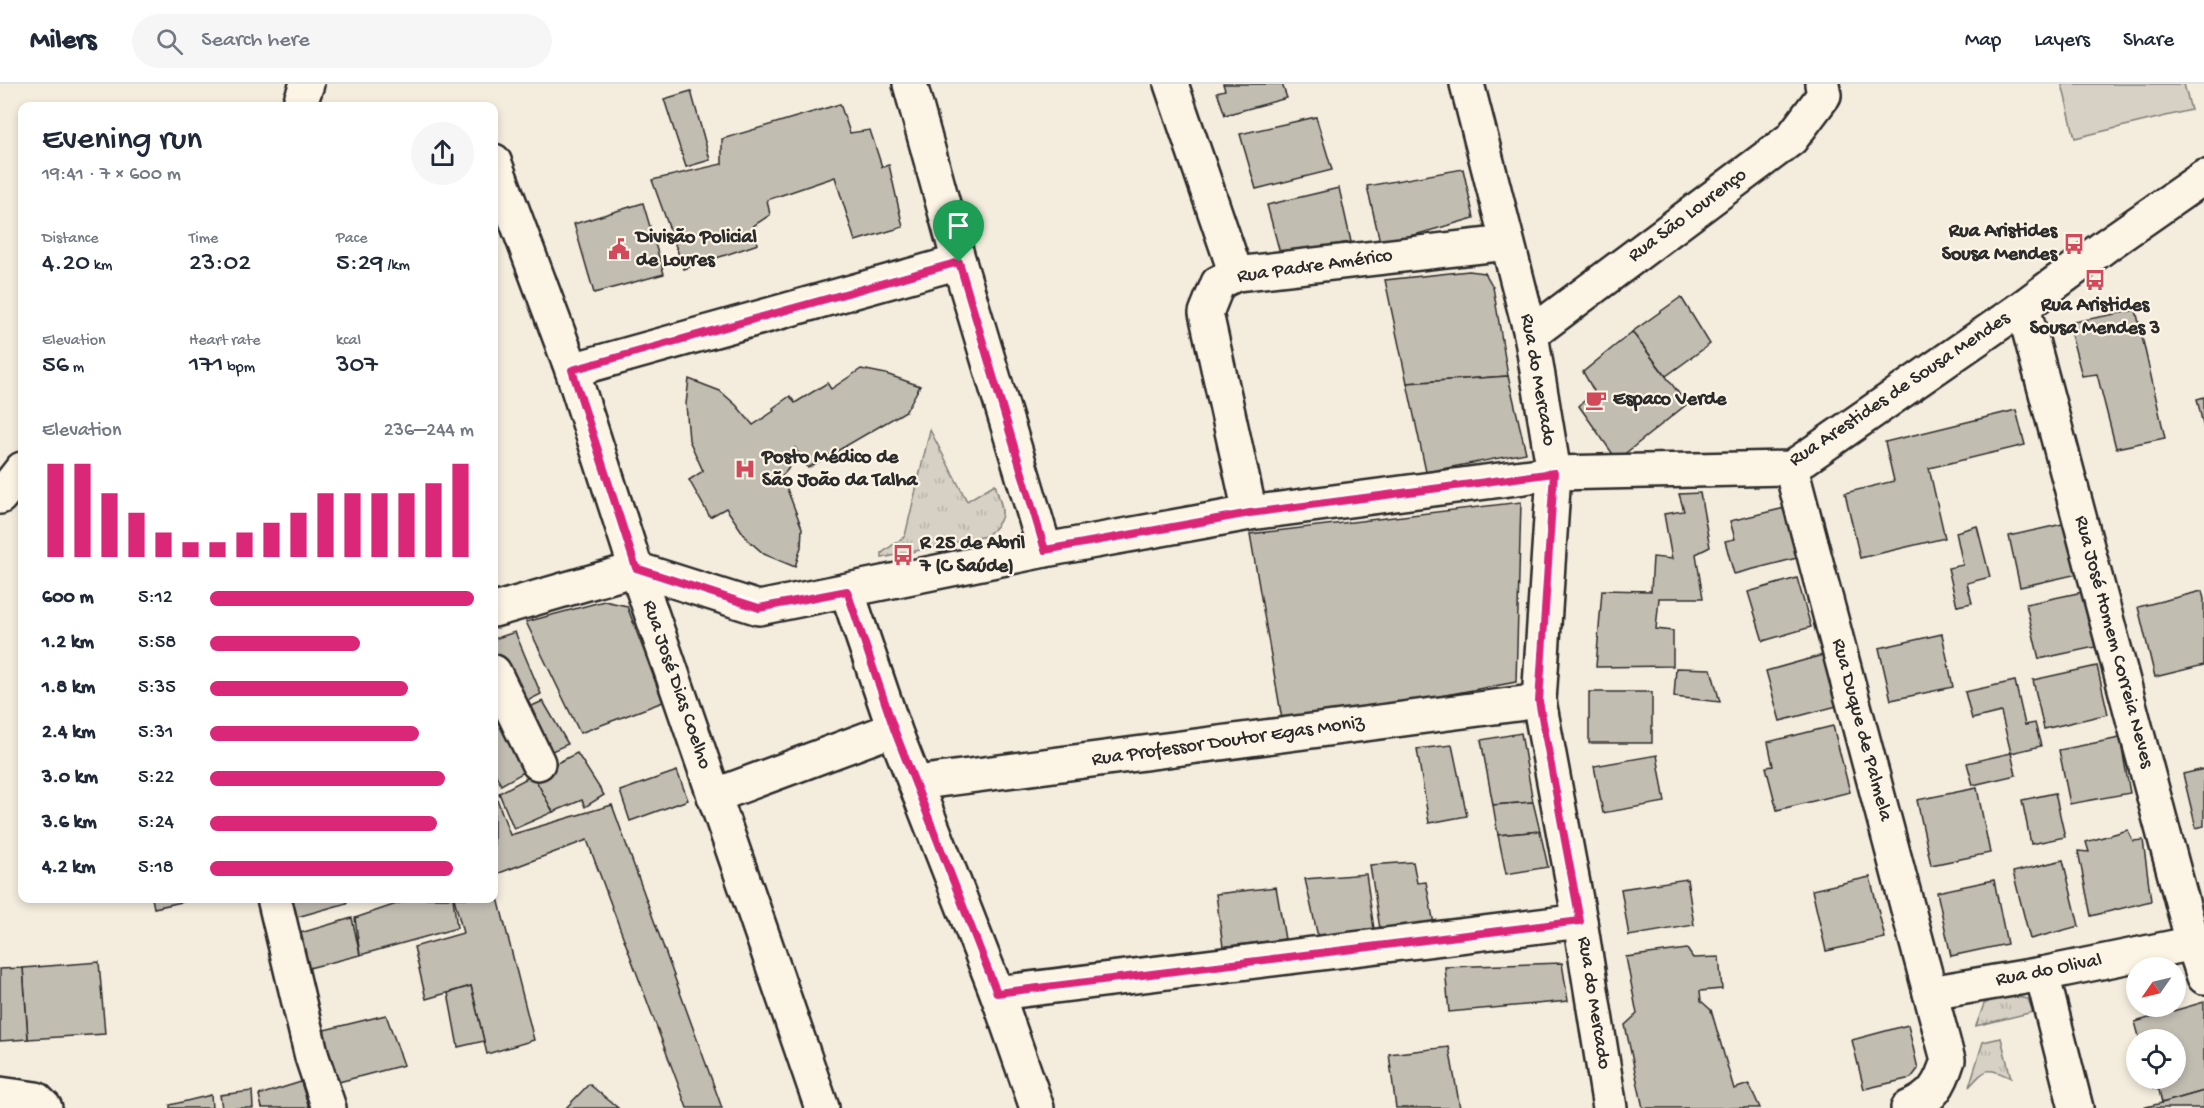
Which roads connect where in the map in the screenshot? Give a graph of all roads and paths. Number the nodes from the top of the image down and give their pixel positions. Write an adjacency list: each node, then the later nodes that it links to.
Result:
1 (306, 84): 6 (street)
2 (910, 84): 10 (street)
3 (1171, 84): 11 (street)
4 (1467, 84): 9 (street, Rua do Mercado)
5 (1822, 84): 13 (street, Rua São Lourenço)
6 (300, 102)
7 (498, 172): 14 (street, Rua José Dias Coelho)
8 (2204, 177): 12 (street, Rua Arestides de Sousa Mendes)
9 (1507, 243): 11 (street, Rua Padre Américo); 13 (street, Rua do Mercado)
10 (959, 262): 14 (street); 20 (street)
11 (1236, 274): 19 (street, Rua Padre Américo)
12 (2023, 307): 15 (street, Rua Arestides de Sousa Mendes); 32 (street, Rua José Homem Correia Neves)
13 (1531, 334): 16 (street, Rua do Mercado)
14 (572, 370): 21 (street, Rua José Dias Coelho)
15 (1791, 468): 16 (street, Rua Arestides de Sousa Mendes); 36 (street, Rua Duque de Palmela)
16 (1554, 473): 19 (street, Rua Arestides de Sousa Mendes); 25 (street, Rua do Mercado)
17 (18, 474): 18 (street)
18 (0, 497)
19 (1250, 513): 20 (street, Rua Arestides de Sousa Mendes)
20 (1045, 550): 22 (street, Rua Arestides de Sousa Mendes)
21 (636, 568): 22 (street, Rua Arestides de Sousa Mendes); 23 (street); 29 (street, Rua José Dias Coelho)
22 (847, 591): 26 (street)
23 (498, 609)
24 (498, 680): 27 (street)
25 (1539, 701): 28 (street, Rua Professor Doutor Egas Moniz); 31 (street, Rua do Mercado)
26 (894, 729): 28 (street); 29 (street)
27 (538, 763)
28 (916, 783): 35 (street)
29 (714, 796): 40 (street, Rua José Dias Coelho)
30 (275, 903): 39 (street)
31 (1580, 921): 35 (street); 42 (street, Rua do Mercado)
32 (2198, 942): 33 (street, Rua do Olival); 34 (street, Rua José Homem Correia Neves)
33 (2042, 974): 36 (street, Rua do Olival); 44 (street)
34 (2204, 977)
35 (997, 993): 41 (street)
36 (1930, 993): 43 (street, Rua Duque de Palmela)
37 (0, 1094): 38 (street)
38 (45, 1108)
39 (329, 1108)
40 (822, 1108)
41 (1037, 1108)
42 (1610, 1108)
43 (1908, 1108)
44 (2076, 1108)

